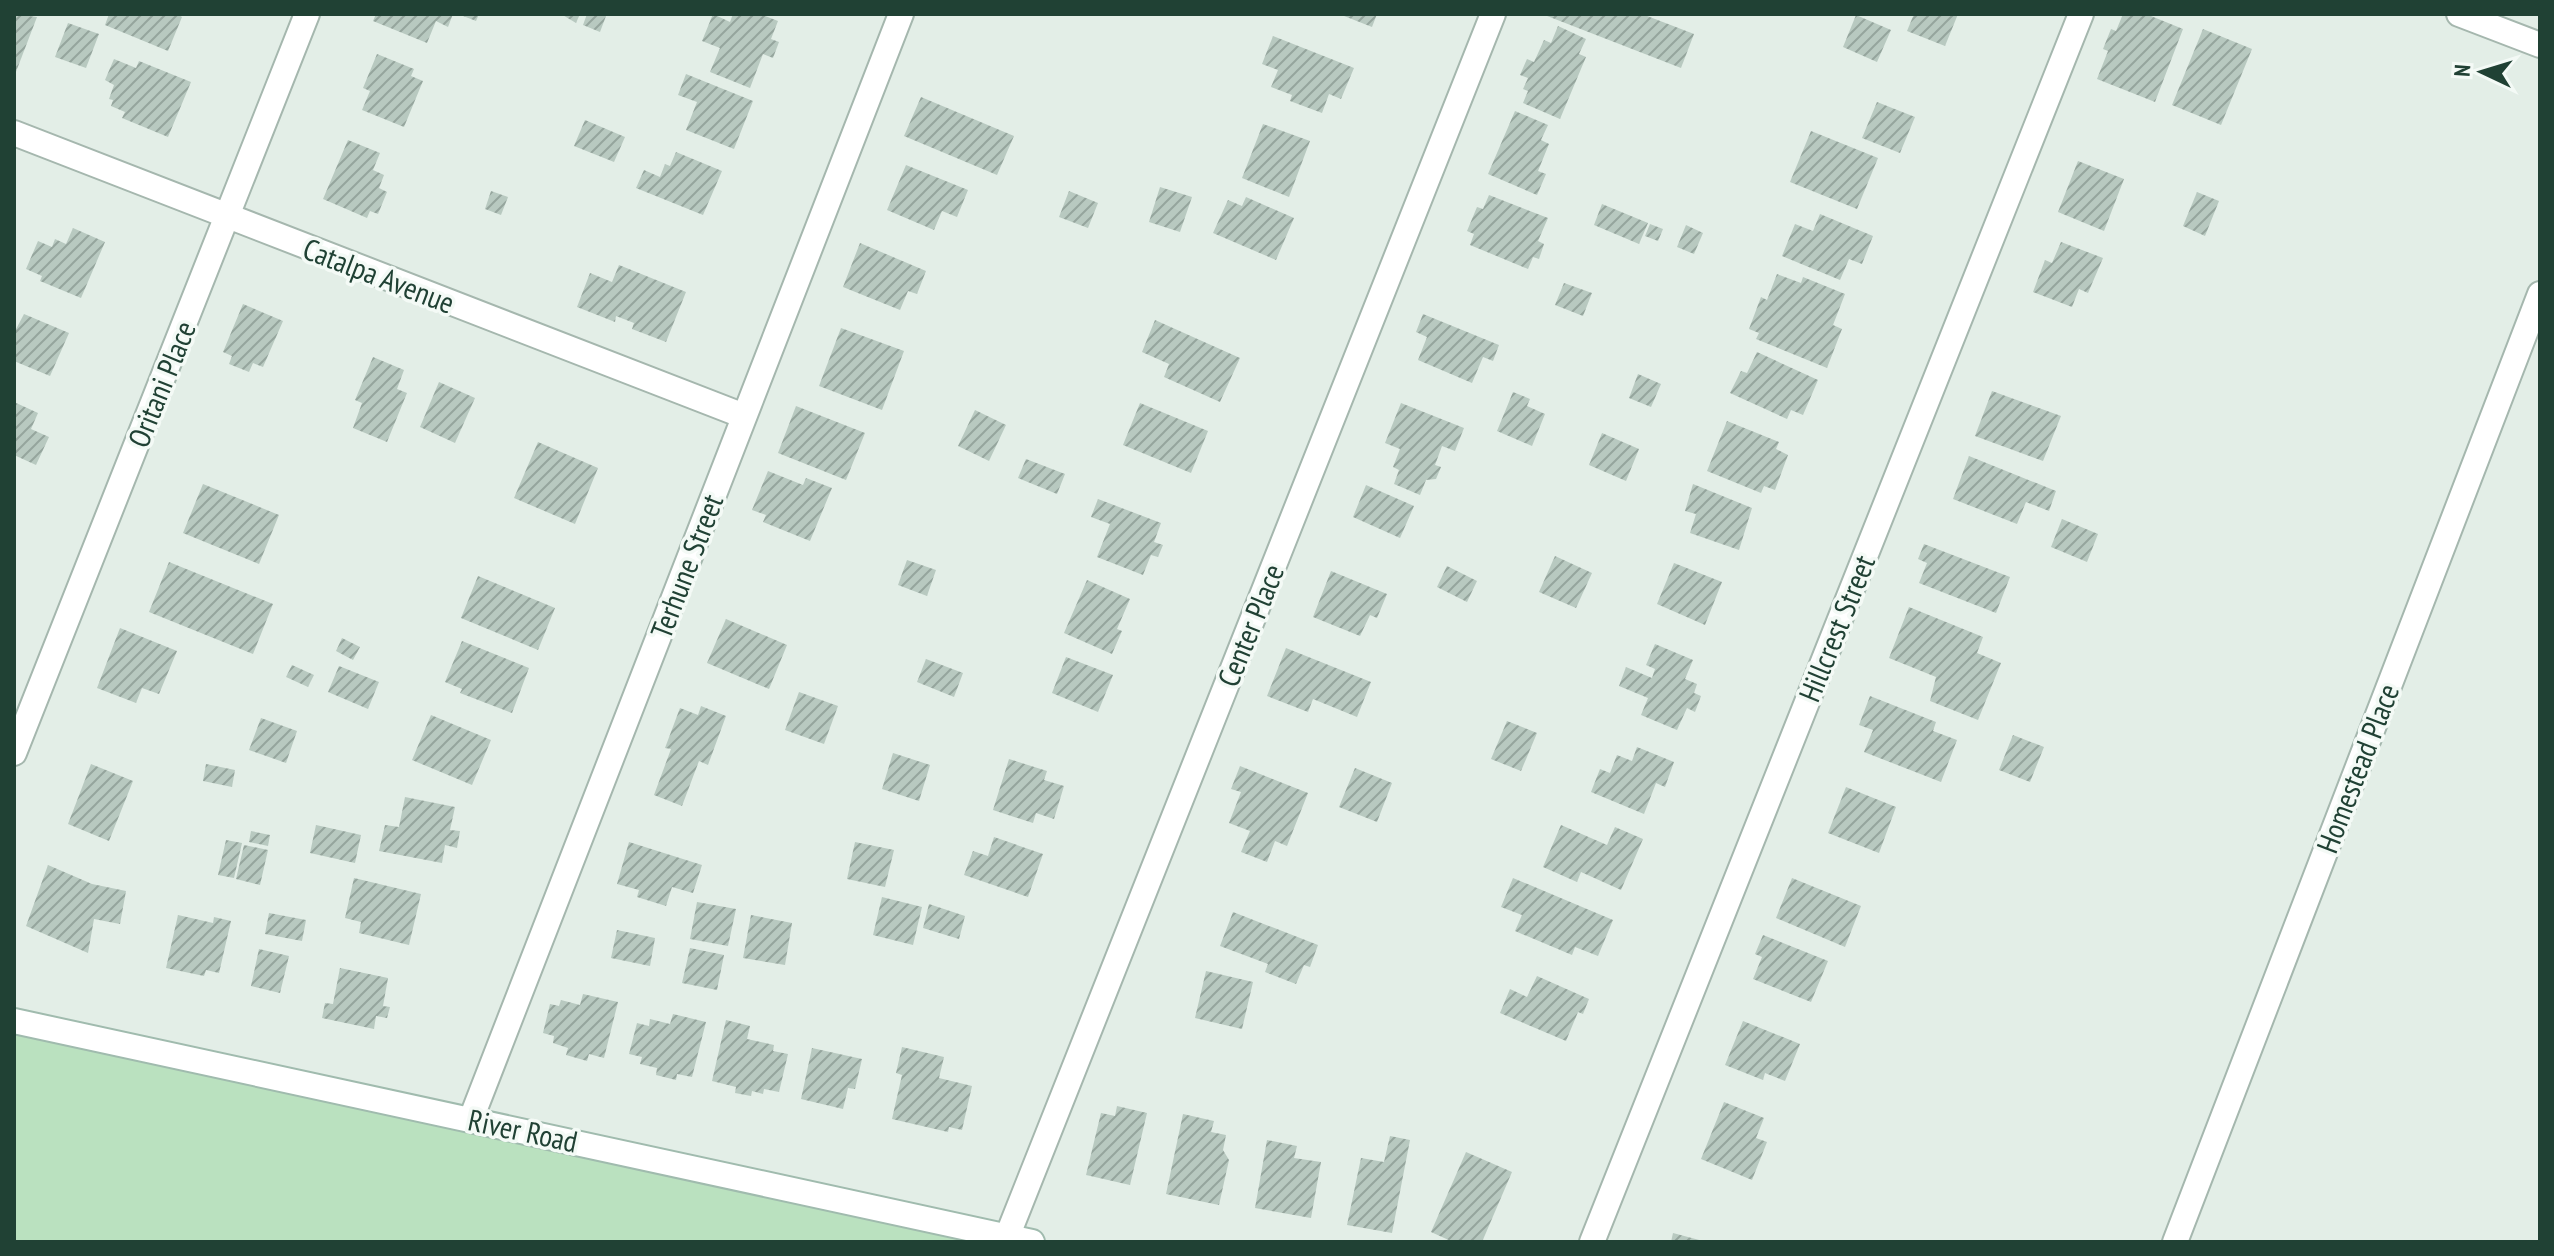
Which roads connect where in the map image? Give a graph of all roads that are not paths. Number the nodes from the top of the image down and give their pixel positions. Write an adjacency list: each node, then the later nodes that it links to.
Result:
1 (307, 14): 8 (street, Oritani Place)
2 (901, 14): 10 (street, Terhune Street)
3 (1493, 14): 14 (street, Center Place)
4 (2081, 14): 16 (street, Hillcrest Street)
5 (2459, 14): 6 (street)
6 (2540, 45)
7 (14, 133): 8 (street, Catalpa Avenue)
8 (227, 216): 10 (street, Catalpa Avenue); 11 (street, Oritani Place)
9 (2540, 294): 17 (street, Homestead Place)
10 (744, 416): 13 (street, Terhune Street)
11 (14, 753)
12 (14, 1021): 13 (street, River Road)
13 (471, 1119): 14 (street, River Road)
14 (1007, 1237): 15 (street, River Road)
15 (1032, 1242)
16 (1592, 1242)
17 (2175, 1242)

